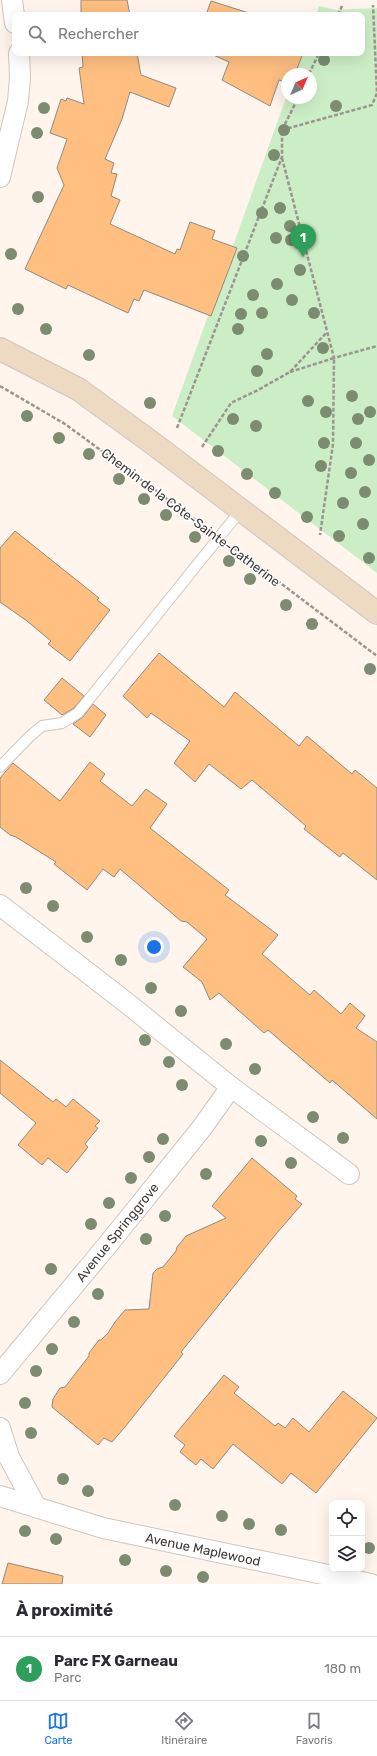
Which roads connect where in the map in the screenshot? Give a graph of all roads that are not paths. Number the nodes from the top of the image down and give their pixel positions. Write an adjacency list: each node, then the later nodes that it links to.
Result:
1 (12, 0): 2 (street)
2 (14, 12)
3 (19, 56): 4 (street)
4 (0, 177)
5 (0, 349): 6 (main road)
6 (241, 510): 7 (main road); 8 (lane)
7 (377, 613)
8 (0, 767)
9 (0, 905): 10 (street)
10 (231, 1088): 11 (street); 12 (street, Avenue Springgrove)
11 (349, 1174)
12 (0, 1374)
13 (0, 1428): 15 (street)
14 (0, 1496): 15 (street, Avenue Maplewood)
15 (36, 1507): 16 (street, Avenue Maplewood)
16 (371, 1584)

